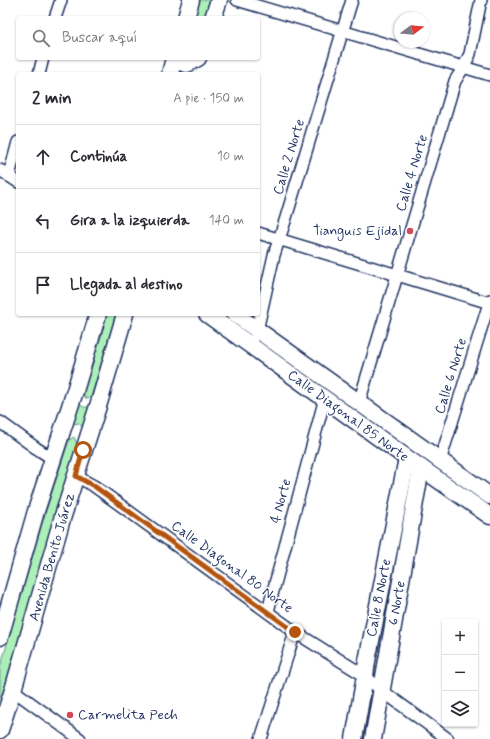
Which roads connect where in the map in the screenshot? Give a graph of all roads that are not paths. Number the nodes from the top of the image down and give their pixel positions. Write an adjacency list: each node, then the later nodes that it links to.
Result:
1 (61, 0): 7 (street)
2 (191, 0): 8 (main road)
3 (219, 0): 9 (main road)
4 (237, 0): 10 (street)
5 (352, 0): 10 (street, Calle 2 Norte)
6 (481, 0): 16 (street, Calle 4 Norte)
7 (56, 16)
8 (187, 16)
9 (214, 16)
10 (342, 32): 16 (street); 24 (street, Calle 2 Norte)
11 (42, 60): 17 (street)
12 (174, 60): 18 (main road)
13 (182, 60): 14 (main road)
14 (194, 60)
15 (198, 60): 19 (main road)
16 (463, 68): 20 (street); 25 (street, Calle 4 Norte)
17 (40, 72)
18 (170, 72)
19 (195, 72)
20 (490, 75)
21 (16, 150): 22 (street)
22 (9, 176)
23 (260, 234): 24 (street)
24 (278, 239): 25 (street); 31 (street, Calle 2 Norte)
25 (397, 274): 26 (street); 36 (street, Calle 4 Norte)
26 (490, 302): 42 (street, Calle 6 Norte)
27 (97, 316): 33 (main road, Avenida Benito Juárez)
28 (124, 316): 35 (main road, Avenida Benito Juárez)
29 (210, 316): 32 (main road, Calle Diagonal 85 Norte)
30 (238, 316): 31 (main road, Calle Diagonal 85 Norte)
31 (257, 330): 32 (street, Calle 2 Norte); 36 (main road, Calle Diagonal 85 Norte)
32 (252, 347): 34 (main road, Calle Diagonal 85 Norte)
33 (75, 391): 35 (main road); 38 (main road, Avenida Benito Juárez)
34 (325, 398): 40 (main road, Calle Diagonal 85 Norte); 47 (street, 4 Norte)
35 (99, 403): 39 (main road, Avenida Benito Juárez)
36 (359, 403): 42 (main road, Calle Diagonal 85 Norte)
37 (0, 422): 41 (street)
38 (60, 437): 39 (main road); 41 (main road, Avenida Benito Juárez)
39 (83, 450): 44 (main road, Avenida Benito Juárez)
40 (407, 458): 43 (main road, Calle Diagonal 85 Norte); 50 (main road, Calle 8 Norte)
41 (53, 459): 49 (main road, Avenida Benito Juárez)
42 (440, 461): 45 (main road, Calle Diagonal 85 Norte)
43 (421, 468): 46 (main road, Calle Diagonal 85 Norte); 52 (main road, 6 Norte)
44 (76, 476): 47 (street, Calle Diagonal 80 Norte); 51 (main road, Avenida Benito Juárez)
45 (490, 496)
46 (490, 516)
47 (268, 612): 48 (street, Calle Diagonal 80 Norte)
48 (295, 632): 50 (street, Calle Diagonal 80 Norte); 55 (street)
49 (0, 637)
50 (365, 676): 52 (street, Calle Diagonal 80 Norte); 56 (main road, Calle 8 Norte)
51 (13, 690): 53 (main road, Avenida Benito Juárez); 54 (street)
52 (381, 690): 57 (main road, 6 Norte); 58 (street, Calle Diagonal 80 Norte)
53 (0, 730)
54 (80, 739)
55 (261, 739)
56 (354, 739)
57 (373, 739)
58 (448, 739)

